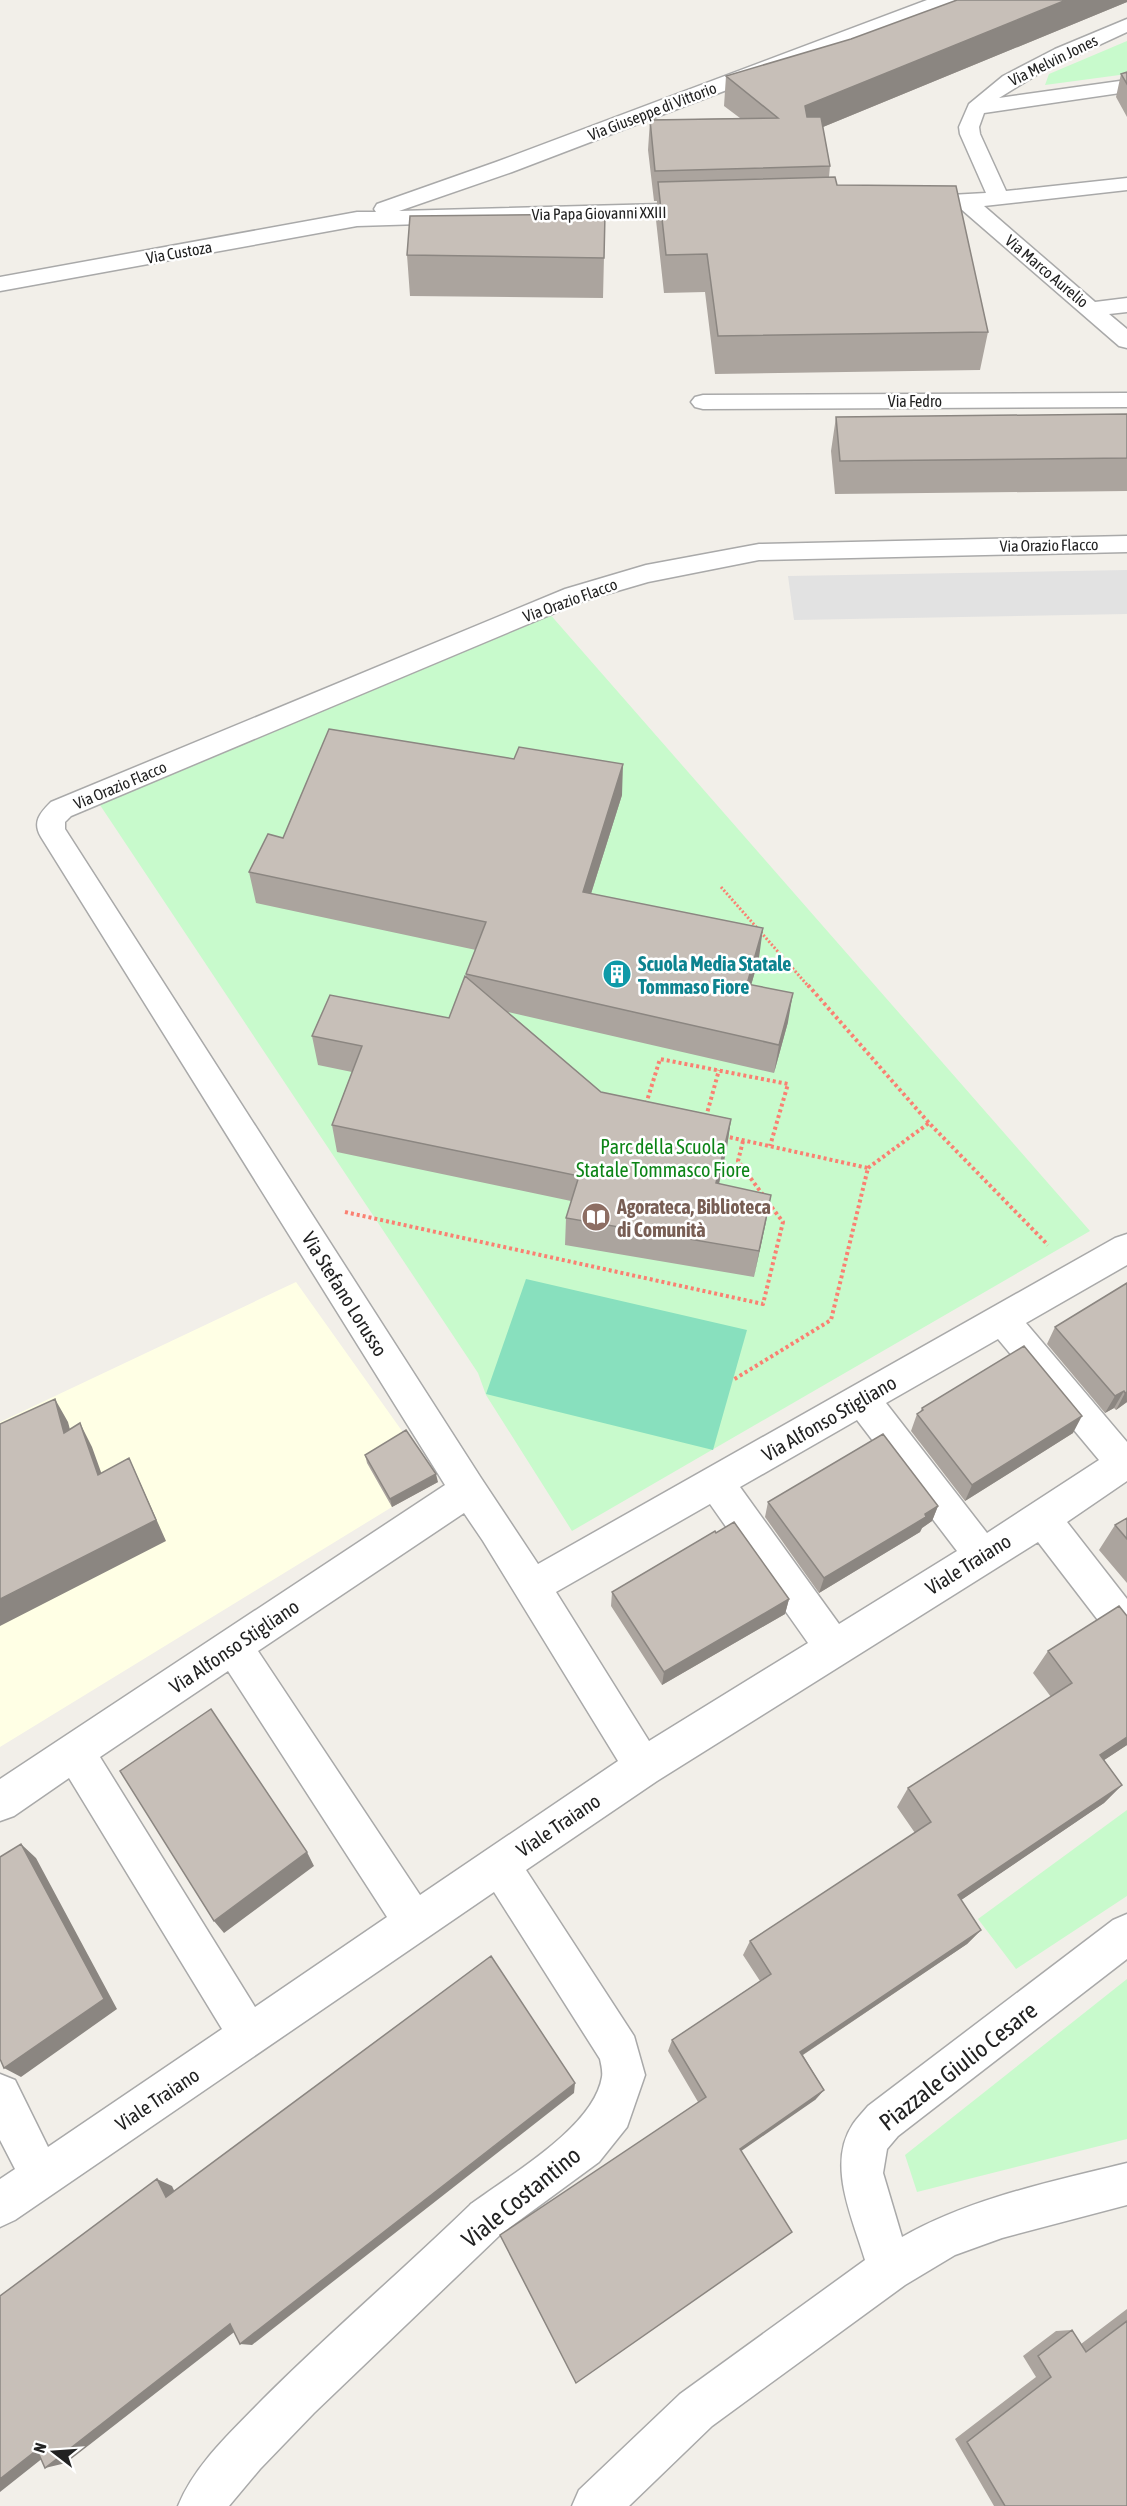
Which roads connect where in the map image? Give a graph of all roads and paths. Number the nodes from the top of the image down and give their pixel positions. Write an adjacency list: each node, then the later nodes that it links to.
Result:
1 (945, 0): 10 (street, Via Giuseppe di Vittorio)
2 (1127, 25): 4 (street, Via Melvin Jones)
3 (1127, 86): 4 (street)
4 (976, 108): 6 (street)
5 (1127, 184): 6 (street)
6 (999, 199): 7 (street)
7 (966, 202): 8 (street); 13 (street, Via Marco Aurelio)
8 (896, 204)
9 (720, 210): 10 (street, Via Papa Giovanni XXIII)
10 (357, 219): 11 (street, Via Custoza)
11 (0, 284)
12 (1127, 305): 13 (street)
13 (1091, 309): 14 (street, Via Marco Aurelio)
14 (1127, 341)
15 (1127, 400): 16 (street, Via Fedro)
16 (703, 402)
17 (1127, 544): 18 (street, Via Orazio Flacco)
18 (51, 819): 28 (street, Via Stefano Lorusso)
19 (721, 887): 23 (path)
20 (719, 1070): 21 (path); 22 (path); 26 (path)
21 (645, 1109)
22 (705, 1122)
23 (929, 1124): 27 (path); 30 (path)
24 (717, 1135): 25 (path)
25 (743, 1141): 26 (path); 28 (path)
26 (770, 1146): 27 (path)
27 (868, 1168): 32 (path)
28 (286, 1200): 36 (street, Via Stefano Lorusso)
29 (1127, 1248): 31 (street, Via Alfonso Stigliano)
30 (1054, 1252)
31 (1002, 1319): 33 (street, Via Alfonso Stigliano); 34 (street)
32 (733, 1380)
33 (862, 1399): 35 (street, Via Alfonso Stigliano); 38 (street)
34 (1125, 1462): 37 (street, Viale Traiano)
35 (715, 1482): 39 (street, Via Alfonso Stigliano); 42 (street)
36 (468, 1490): 39 (street, Via Stefano Lorusso); 41 (street, Via Alfonso Stigliano)
37 (1042, 1519): 38 (street, Viale Traiano); 40 (street)
38 (983, 1556): 42 (street, Viale Traiano)
39 (531, 1587): 44 (street, Via Stefano Lorusso)
40 (1127, 1628)
41 (234, 1647): 43 (street, Via Alfonso Stigliano); 47 (street)
42 (834, 1648): 44 (street, Viale Traiano)
43 (75, 1752): 45 (street, Via Alfonso Stigliano); 49 (street)
44 (643, 1767): 46 (street, Viale Traiano)
45 (0, 1802)
46 (500, 1865): 47 (street, Viale Traiano); 55 (street, Viale Costantino)
47 (415, 1924): 49 (street, Viale Traiano)
48 (1127, 1934): 54 (street, Piazzale Giulio Cesare)
49 (249, 2036): 51 (street, Viale Traiano)
50 (0, 2095): 51 (street)
51 (41, 2178): 53 (street, Viale Traiano)
52 (1127, 2184): 54 (street)
53 (0, 2205)
54 (889, 2269): 56 (street)
55 (201, 2506)
56 (595, 2506)

